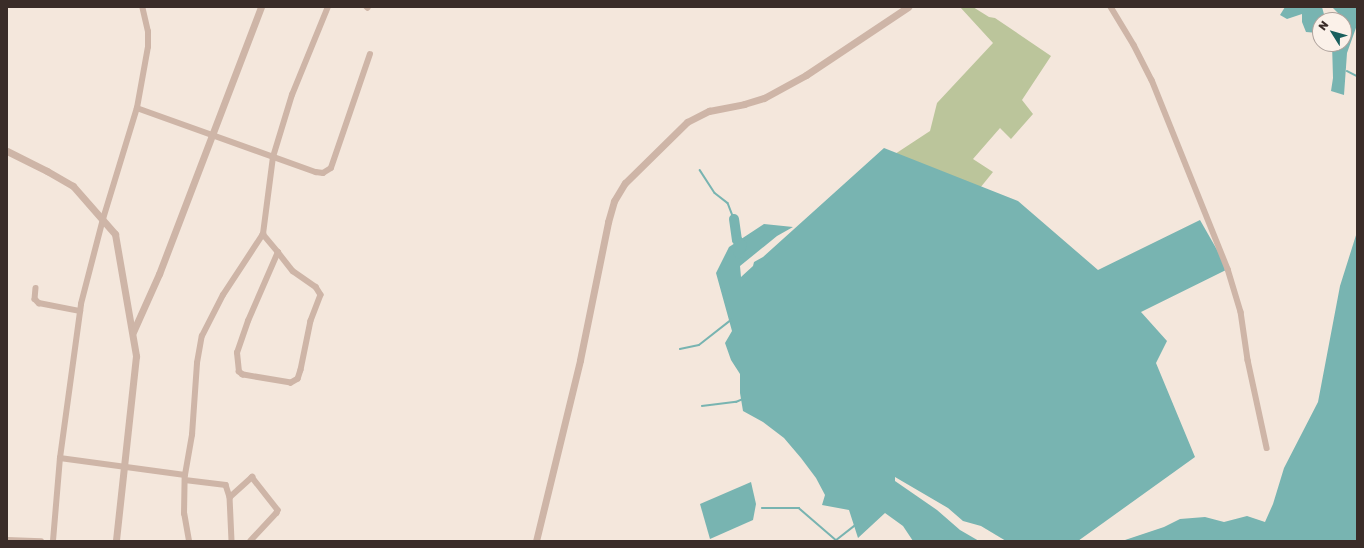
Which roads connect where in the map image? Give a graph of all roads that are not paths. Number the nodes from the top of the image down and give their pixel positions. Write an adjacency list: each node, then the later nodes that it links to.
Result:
1 (142, 7): 7 (street)
2 (261, 7): 8 (street)
3 (328, 7): 10 (street)
4 (908, 7): 29 (street)
5 (1110, 7): 17 (street)
6 (370, 54): 10 (street)
7 (137, 108): 8 (street); 11 (street)
8 (213, 137): 10 (street); 16 (street)
9 (7, 151): 11 (street)
10 (273, 157): 12 (street)
11 (103, 219): 15 (street); 16 (street)
12 (263, 234): 13 (street); 20 (street)
13 (278, 252): 13 (street)
14 (36, 288): 15 (street)
15 (80, 311): 18 (street)
16 (133, 332): 19 (street)
17 (1267, 448)
18 (60, 458): 19 (street); 24 (street)
19 (123, 467): 20 (street); 25 (street)
20 (185, 478): 21 (street); 26 (street)
21 (230, 497): 27 (street); 28 (street)
22 (7, 540): 23 (street)
23 (41, 541)
24 (53, 541)
25 (116, 541)
26 (189, 541)
27 (232, 541)
28 (251, 541)
29 (536, 541)

